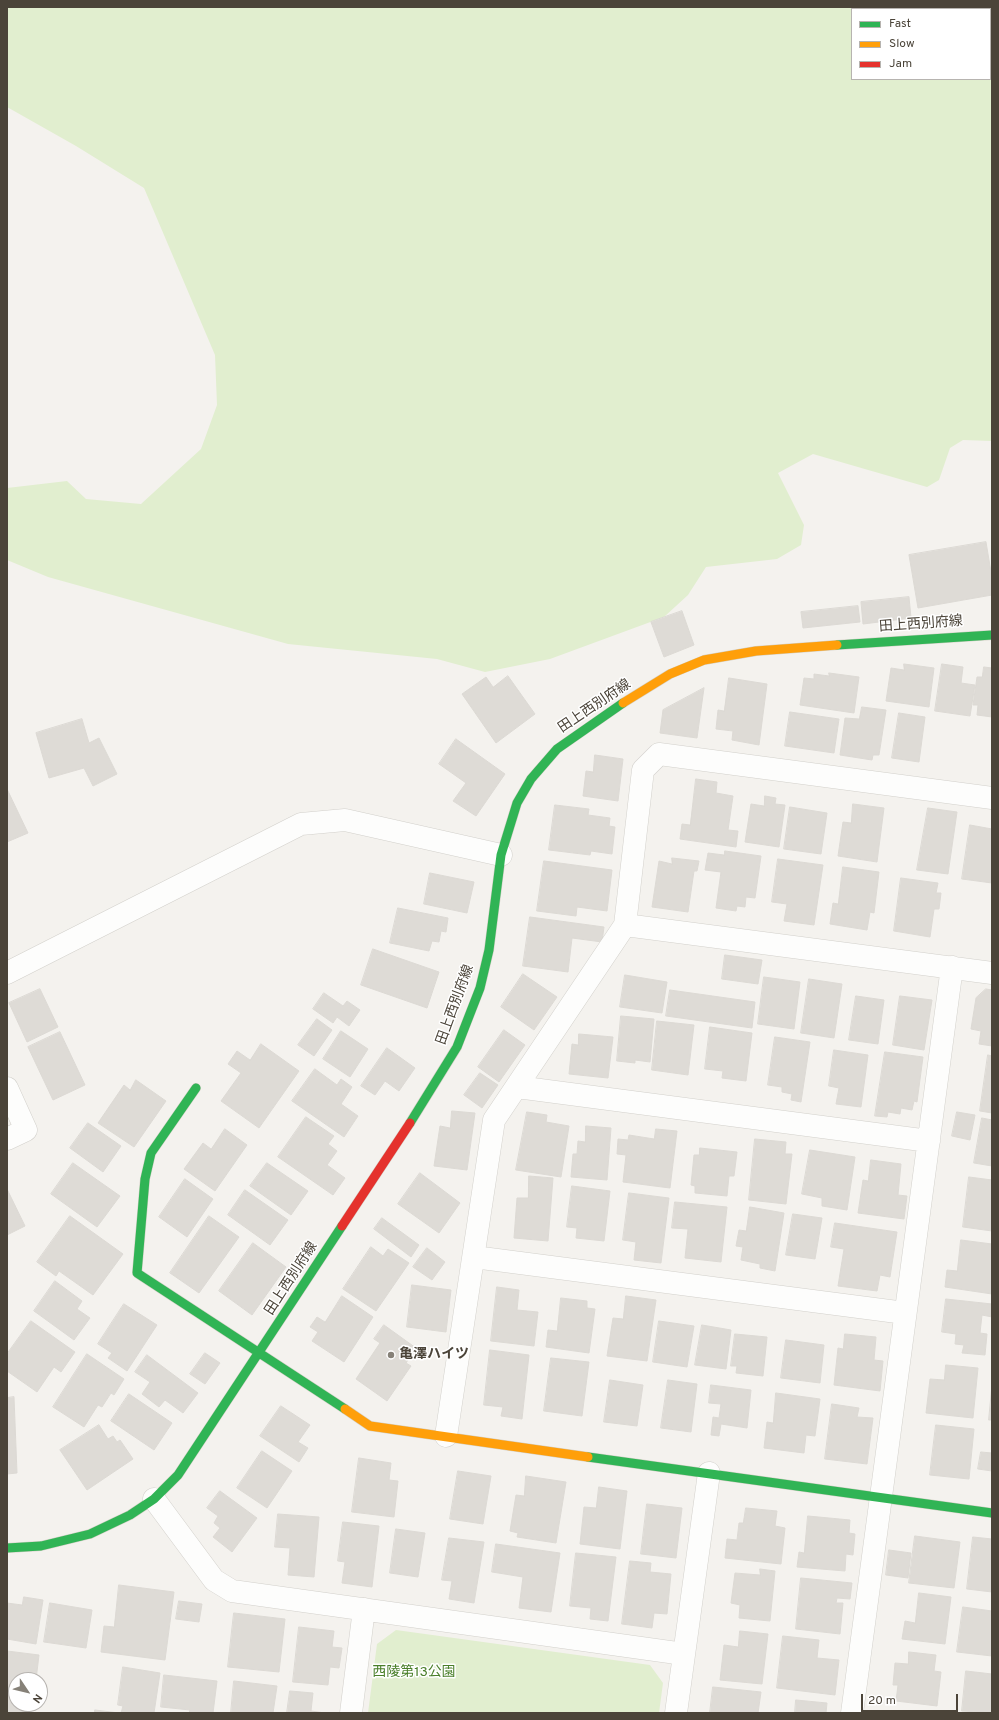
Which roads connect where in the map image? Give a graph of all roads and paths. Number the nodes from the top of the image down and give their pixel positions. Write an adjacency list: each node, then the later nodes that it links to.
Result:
1 (992, 635): 3 (street, 田上西別府線)
2 (992, 798): 4 (street)
3 (501, 855): 6 (street); 15 (street, 田上西別府線)
4 (625, 925): 5 (street); 8 (street)
5 (952, 967): 7 (street); 12 (street)
6 (7, 973)
7 (992, 973)
8 (517, 1087): 12 (street); 13 (street)
9 (7, 1088): 11 (street)
10 (196, 1088): 15 (street)
11 (7, 1139)
12 (928, 1141): 14 (street)
13 (474, 1258): 14 (street); 16 (street)
14 (905, 1313): 18 (street)
15 (259, 1354): 16 (street); 19 (street, 田上西別府線)
16 (446, 1436): 17 (street)
17 (709, 1473): 18 (street); 23 (street)
18 (881, 1497): 20 (street); 26 (street)
19 (154, 1500): 21 (street, 田上西別府線); 22 (street)
20 (992, 1513)
21 (7, 1548)
22 (364, 1609): 23 (street); 24 (street)
23 (684, 1654): 25 (street)
24 (351, 1713)
25 (676, 1713)
26 (852, 1713)

